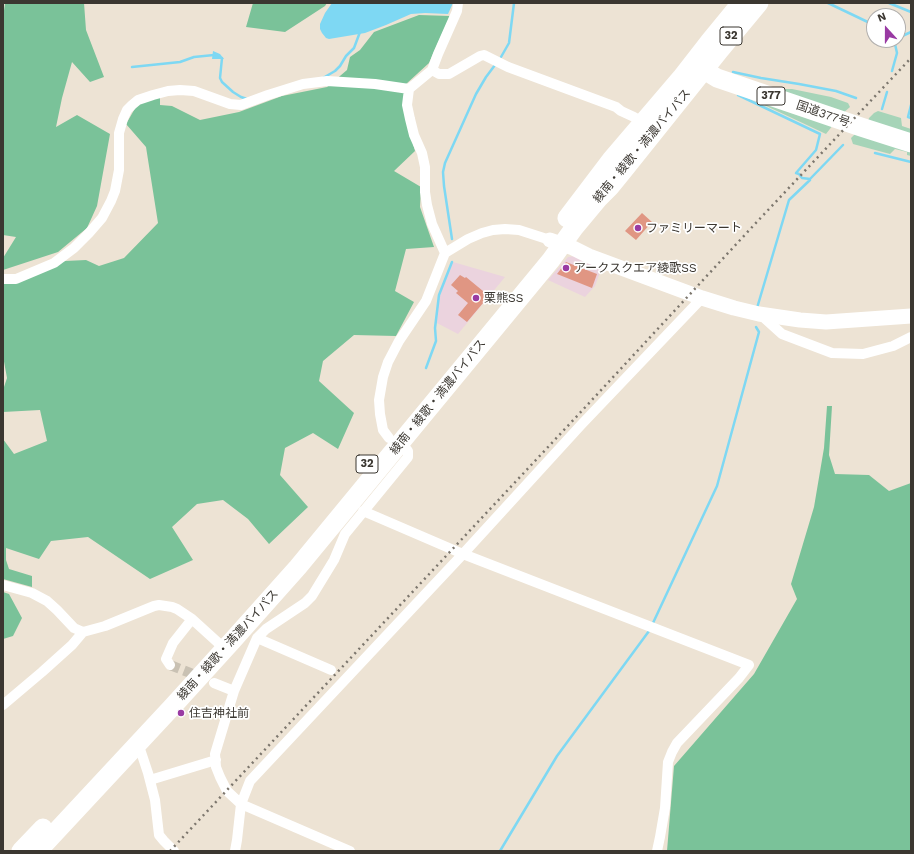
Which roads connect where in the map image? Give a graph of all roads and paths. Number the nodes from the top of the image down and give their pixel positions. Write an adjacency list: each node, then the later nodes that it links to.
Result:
1 (458, 3): 5 (street)
2 (741, 3): 4 (highway, 綾南・綾歌・満濃バイパス / 32)
3 (759, 3): 4 (highway, 綾南・綾歌・満濃バイパス / 32)
4 (699, 65): 7 (highway, 綾南・綾歌・満濃バイパス / 32); 8 (highway, 国道377号 / 377); 9 (highway, 綾南・綾歌・満濃バイパス / 32)
5 (432, 70): 6 (street); 7 (street)
6 (409, 89): 10 (street); 11 (street)
7 (643, 122): 9 (highway, 綾南・綾歌・満濃バイパス / 32)
8 (911, 143)
9 (556, 242): 10 (street); 12 (street); 16 (highway, 綾南・綾歌・満濃バイパス / 32)
10 (445, 253): 16 (street)
11 (3, 279)
12 (702, 298): 13 (street); 18 (street)
13 (759, 314): 14 (street); 15 (street)
14 (911, 316)
15 (911, 337)
16 (395, 440): 17 (street); 23 (highway, 綾南・綾歌・満濃バイパス / 32)
17 (363, 511): 18 (street); 22 (street)
18 (463, 554): 32 (street); 38 (street)
19 (3, 585): 21 (street)
20 (192, 619): 21 (street); 23 (street); 24 (street)
21 (82, 632): 28 (street)
22 (257, 638): 25 (street); 27 (street)
23 (221, 645): 29 (highway, 綾南・綾歌・満濃バイパス / 32); 33 (highway, 綾南・綾歌・満濃バイパス / 32)
24 (170, 665)
25 (331, 670)
26 (214, 683): 27 (street)
27 (234, 691): 30 (street)
28 (3, 705)
29 (135, 746): 31 (street); 34 (highway, 綾南・綾歌・満濃バイパス / 32)
30 (216, 760): 31 (street); 32 (street)
31 (150, 780): 35 (street)
32 (241, 804): 36 (street); 37 (street)
33 (21, 851)
34 (38, 851)
35 (174, 851)
36 (235, 851)
37 (350, 851)
38 (657, 851)

